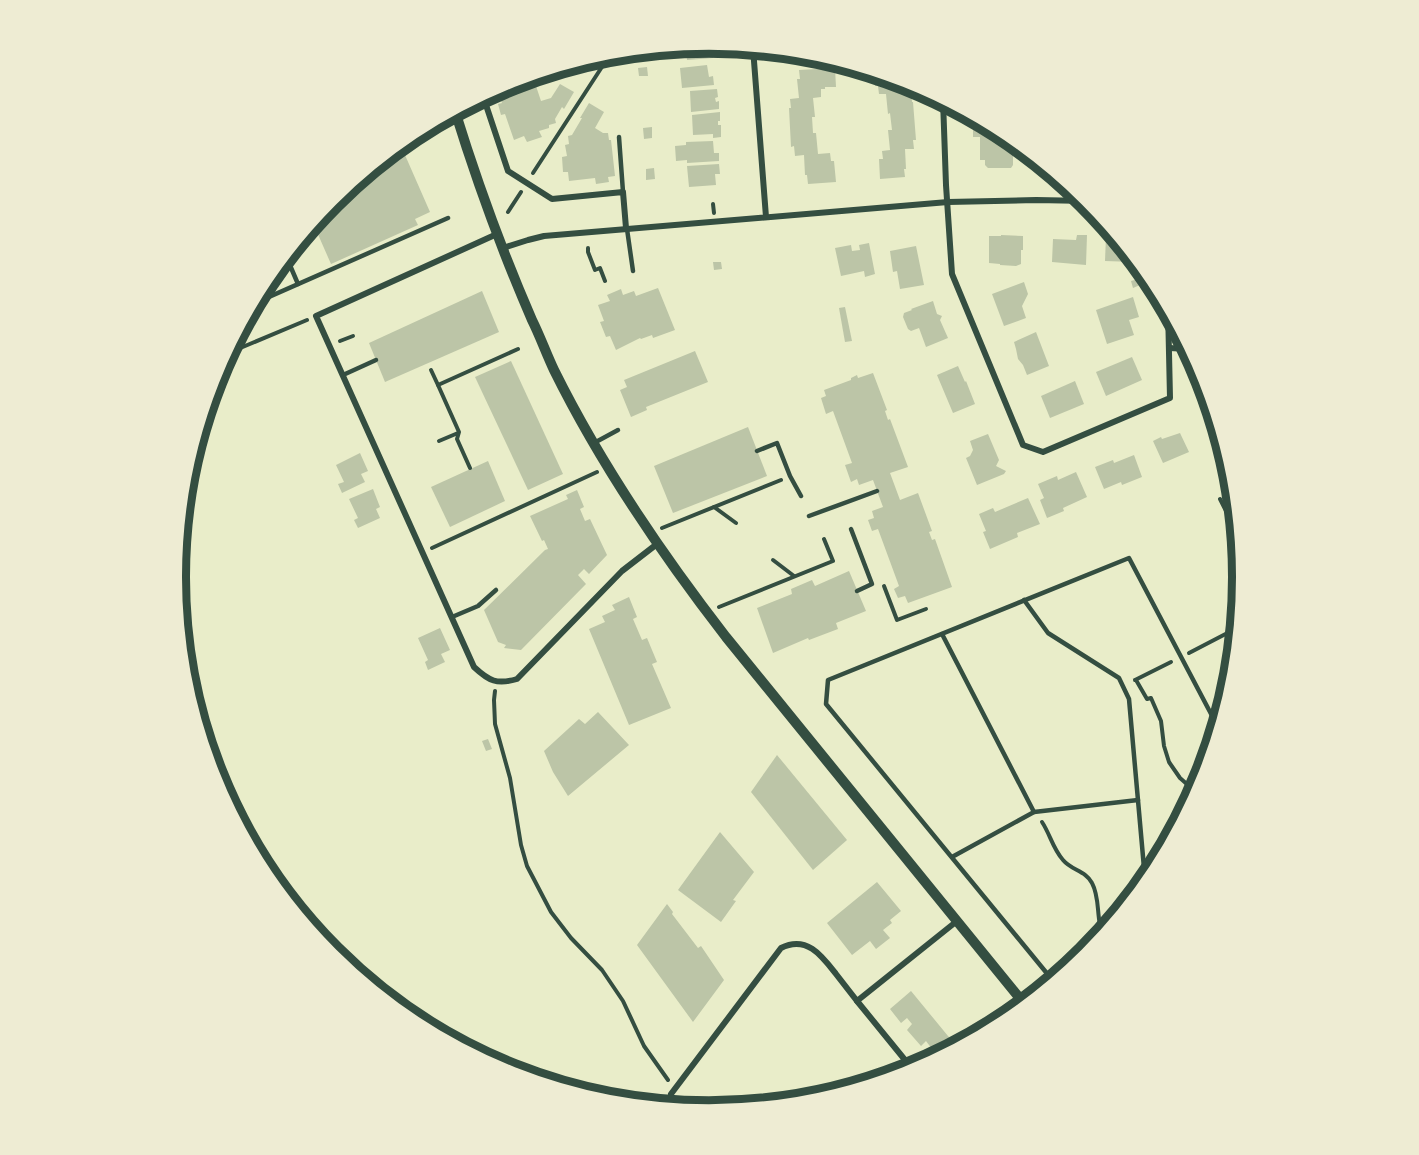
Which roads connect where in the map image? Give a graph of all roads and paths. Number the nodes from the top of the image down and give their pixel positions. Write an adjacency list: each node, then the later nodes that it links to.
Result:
1 (754, 56): 12 (street)
2 (603, 65): 7 (path)
3 (486, 104): 7 (street)
4 (943, 109): 10 (street)
5 (457, 119): 15 (street)
6 (619, 137): 8 (lane)
7 (527, 183): 8 (street); 11 (path)
8 (623, 192): 14 (street)
9 (1073, 201): 10 (street)
10 (948, 202): 12 (street); 25 (street)
11 (508, 212)
12 (766, 217): 14 (street)
13 (448, 218): 21 (lane)
14 (626, 228): 16 (street); 19 (lane)
15 (497, 234): 16 (street); 23 (street)
16 (503, 248): 36 (street)
17 (588, 248): 20 (path)
18 (290, 265): 21 (lane)
19 (633, 271)
20 (606, 281)
21 (298, 284): 22 (lane)
22 (267, 298)
23 (316, 316): 27 (path); 31 (street)
24 (1168, 326): 25 (street)
25 (1169, 348): 26 (street)
26 (1180, 348)
27 (239, 349)
28 (518, 349): 32 (path)
29 (376, 360): 31 (lane)
30 (431, 370): 32 (path)
31 (343, 375): 52 (street)
32 (438, 385): 34 (path)
33 (618, 430): 36 (lane)
34 (459, 432): 35 (path); 39 (path)
35 (439, 441)
36 (594, 443): 38 (street)
37 (757, 451): 40 (lane)
38 (608, 467): 49 (street); 52 (path)
39 (470, 468)
40 (790, 476): 42 (lane); 44 (path)
41 (877, 491): 45 (lane)
42 (801, 496)
43 (1220, 499): 46 (path)
44 (714, 507): 47 (path); 49 (path)
45 (809, 516)
46 (1230, 519)
47 (736, 523)
48 (851, 529): 57 (lane)
49 (650, 533): 51 (street)
50 (824, 539): 54 (path)
51 (657, 544): 60 (street); 64 (street)
52 (423, 552): 61 (street)
53 (773, 560): 54 (path)
54 (795, 577): 60 (path)
55 (880, 578): 59 (path)
56 (496, 590): 61 (lane)
57 (857, 591)
58 (1024, 600): 62 (lane); 65 (lane); 67 (lane)
59 (926, 609)
60 (708, 614): 72 (street)
61 (452, 617): 64 (street)
62 (942, 634): 68 (lane); 69 (lane)
63 (1136, 680): 66 (path)
64 (497, 681): 78 (path)
65 (1213, 718)
66 (1189, 786)
67 (1138, 800): 68 (lane); 70 (lane)
68 (1034, 812): 69 (lane); 73 (path)
69 (952, 857): 74 (lane)
70 (1144, 868): 71 (lane)
71 (1140, 875)
72 (957, 921): 75 (street); 76 (street)
73 (1101, 925)
74 (1049, 976)
75 (1020, 999)
76 (857, 1001): 77 (street); 78 (street)
77 (907, 1062)
78 (673, 1091)

